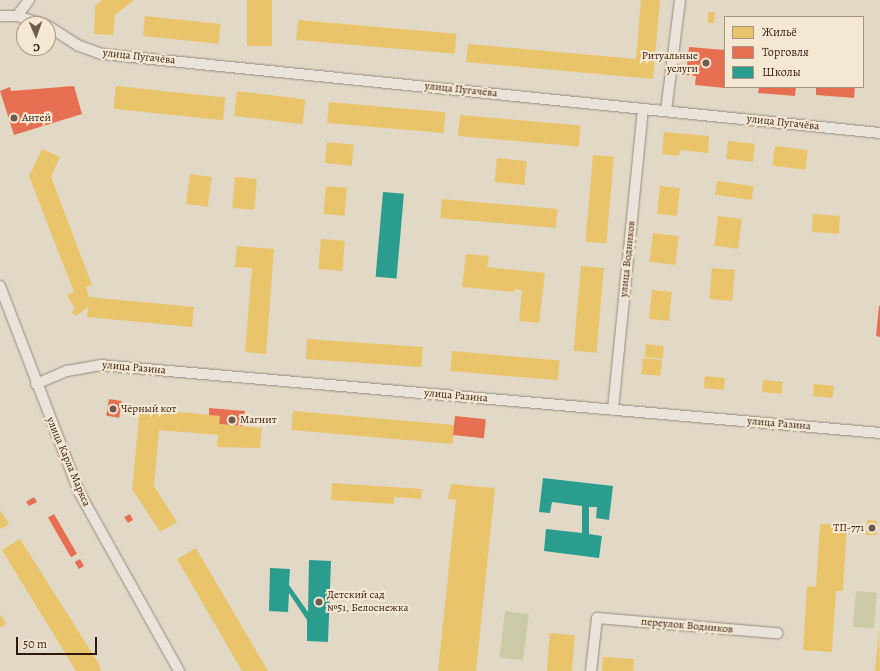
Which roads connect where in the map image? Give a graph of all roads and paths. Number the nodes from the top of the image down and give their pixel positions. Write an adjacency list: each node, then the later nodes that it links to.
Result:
1 (29, 0): 5 (street)
2 (680, 0): 8 (street)
3 (0, 16): 4 (street)
4 (16, 16)
5 (17, 16)
6 (56, 31): 7 (street, улица Пугачёва)
7 (643, 109): 8 (street, улица Пугачёва); 12 (street, улица Водников)
8 (666, 111): 9 (street, улица Пугачёва)
9 (880, 133)
10 (0, 286): 11 (street, улица Карла Маркса)
11 (36, 384): 12 (street, улица Разина); 15 (street, улица Карла Маркса)
12 (613, 409): 13 (street, улица Разина)
13 (880, 433)
14 (777, 633): 16 (street, переулок Водников)
15 (179, 671)
16 (592, 671)

